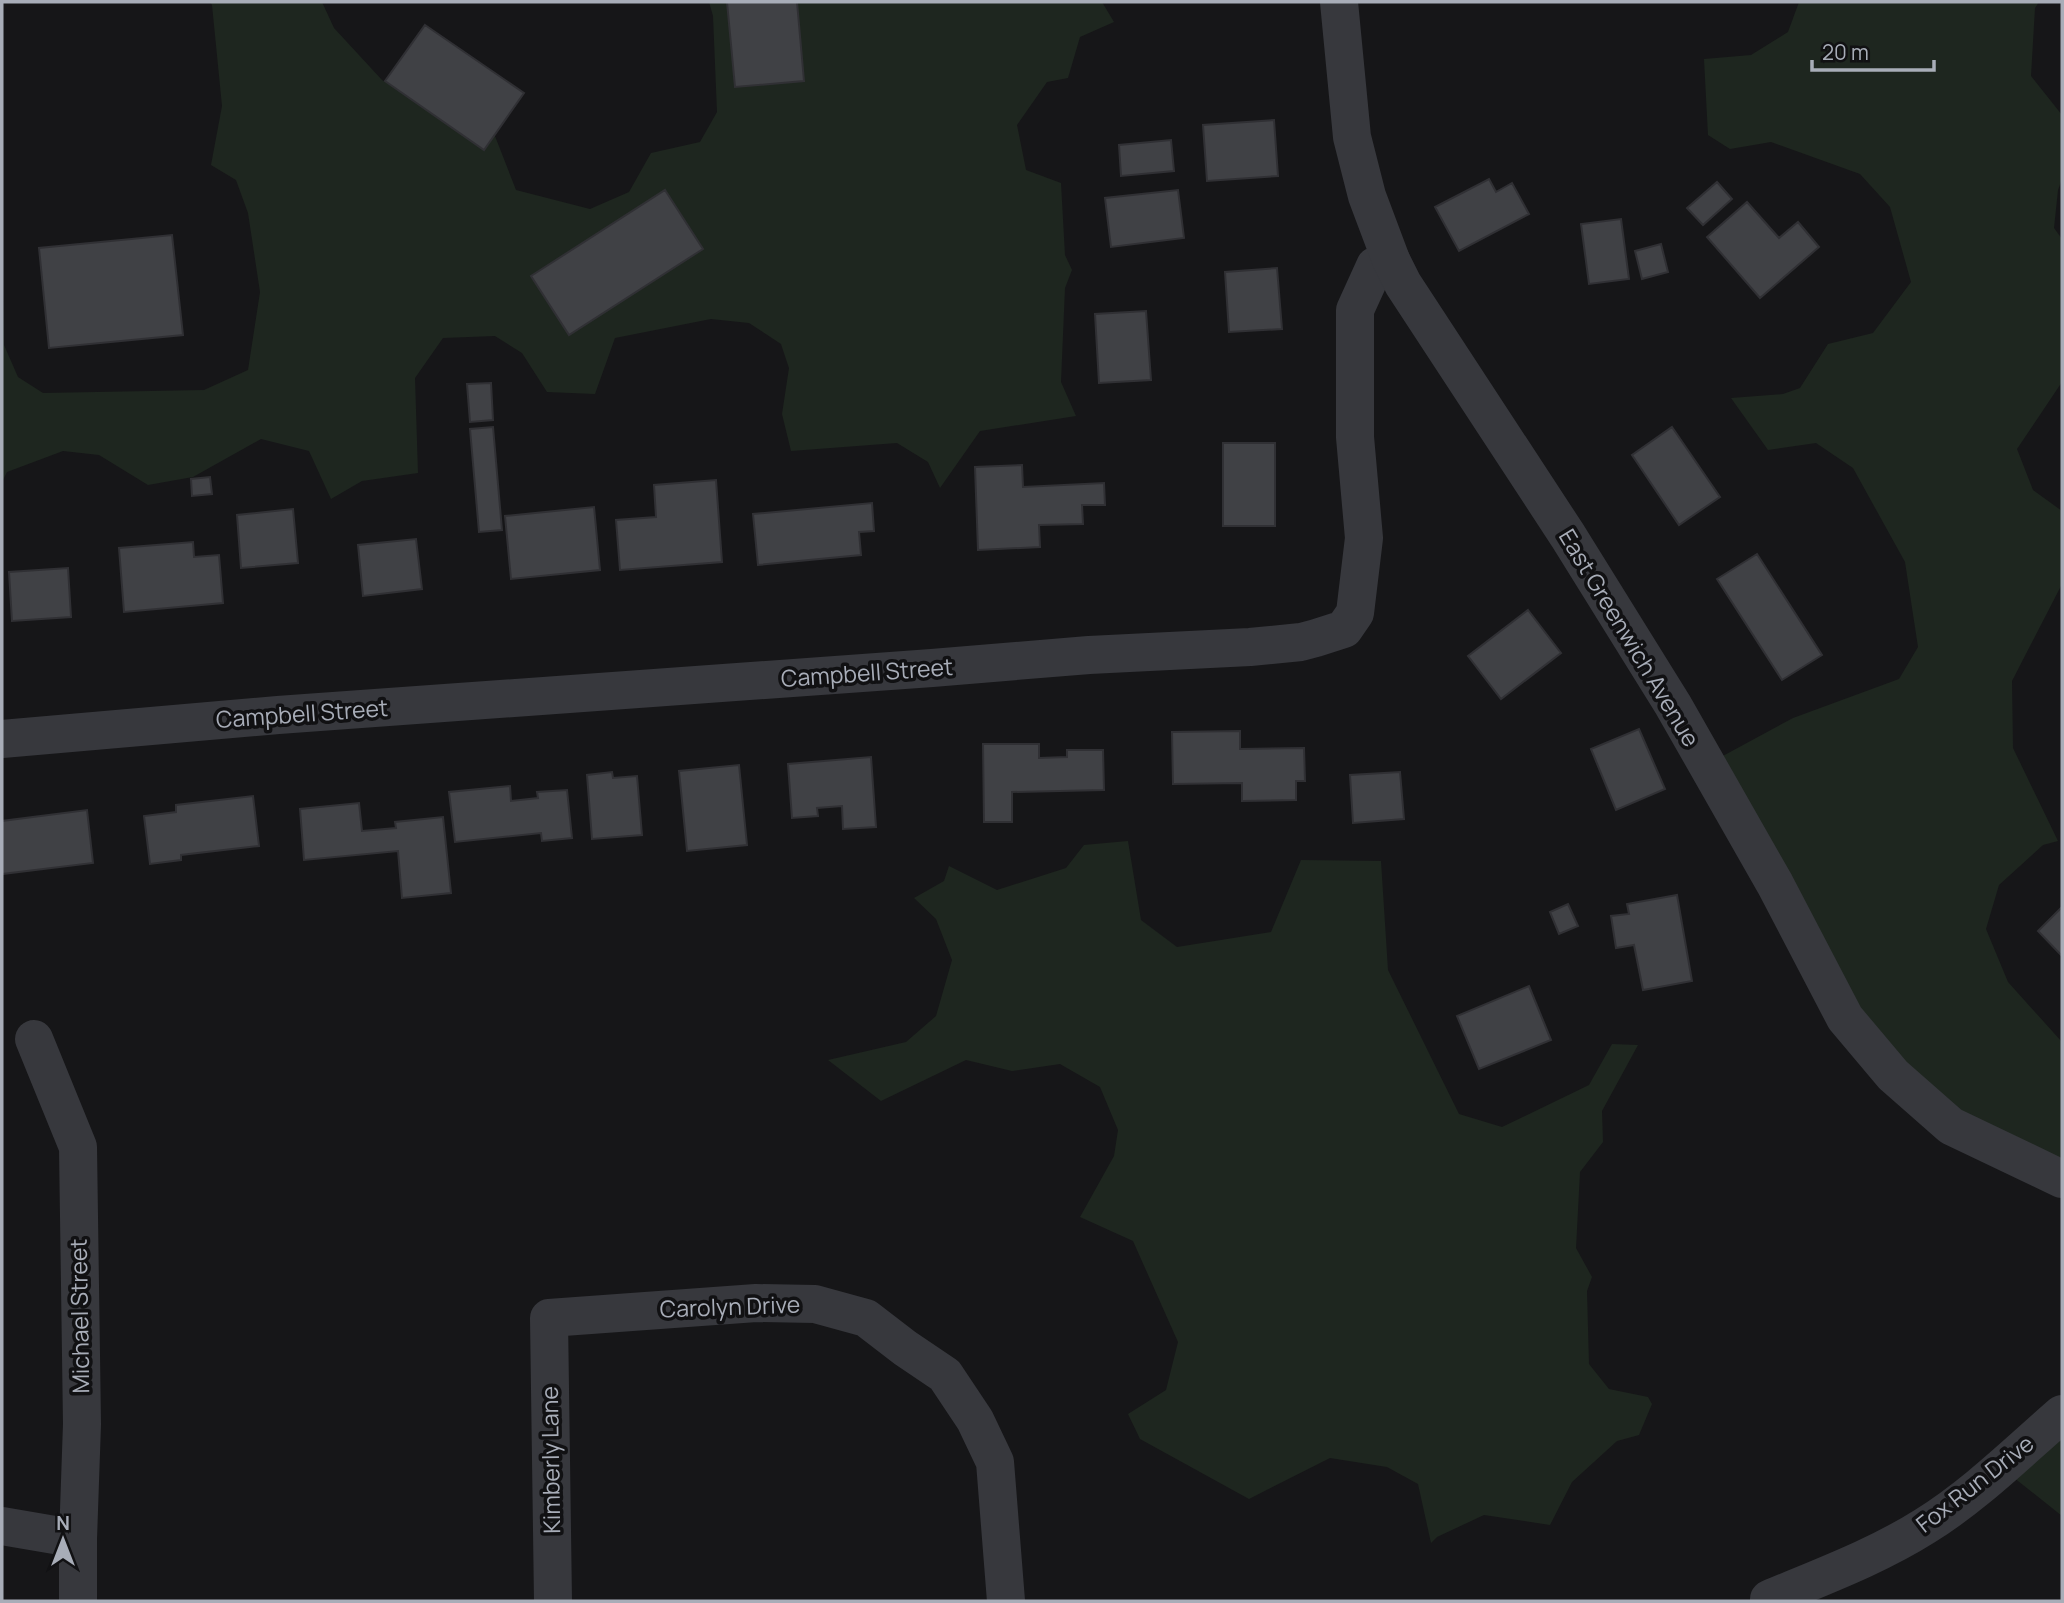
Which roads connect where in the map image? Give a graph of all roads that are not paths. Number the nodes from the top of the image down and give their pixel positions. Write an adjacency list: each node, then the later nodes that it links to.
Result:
1 (1339, 2): 2 (street, East Greenwich Avenue)
2 (1391, 260): 3 (street, Campbell Street); 5 (street, East Greenwich Avenue)
3 (2, 738)
4 (34, 1039): 9 (street, Michael Street)
5 (2062, 1179)
6 (549, 1318): 12 (street, Kimberly Lane); 13 (street, Carolyn Drive)
7 (2062, 1414): 10 (street, Fox Run Drive)
8 (2, 1526): 9 (street)
9 (78, 1538): 11 (street, Michael Street)
10 (1769, 1600)
11 (78, 1601)
12 (553, 1601)
13 (1006, 1601)

